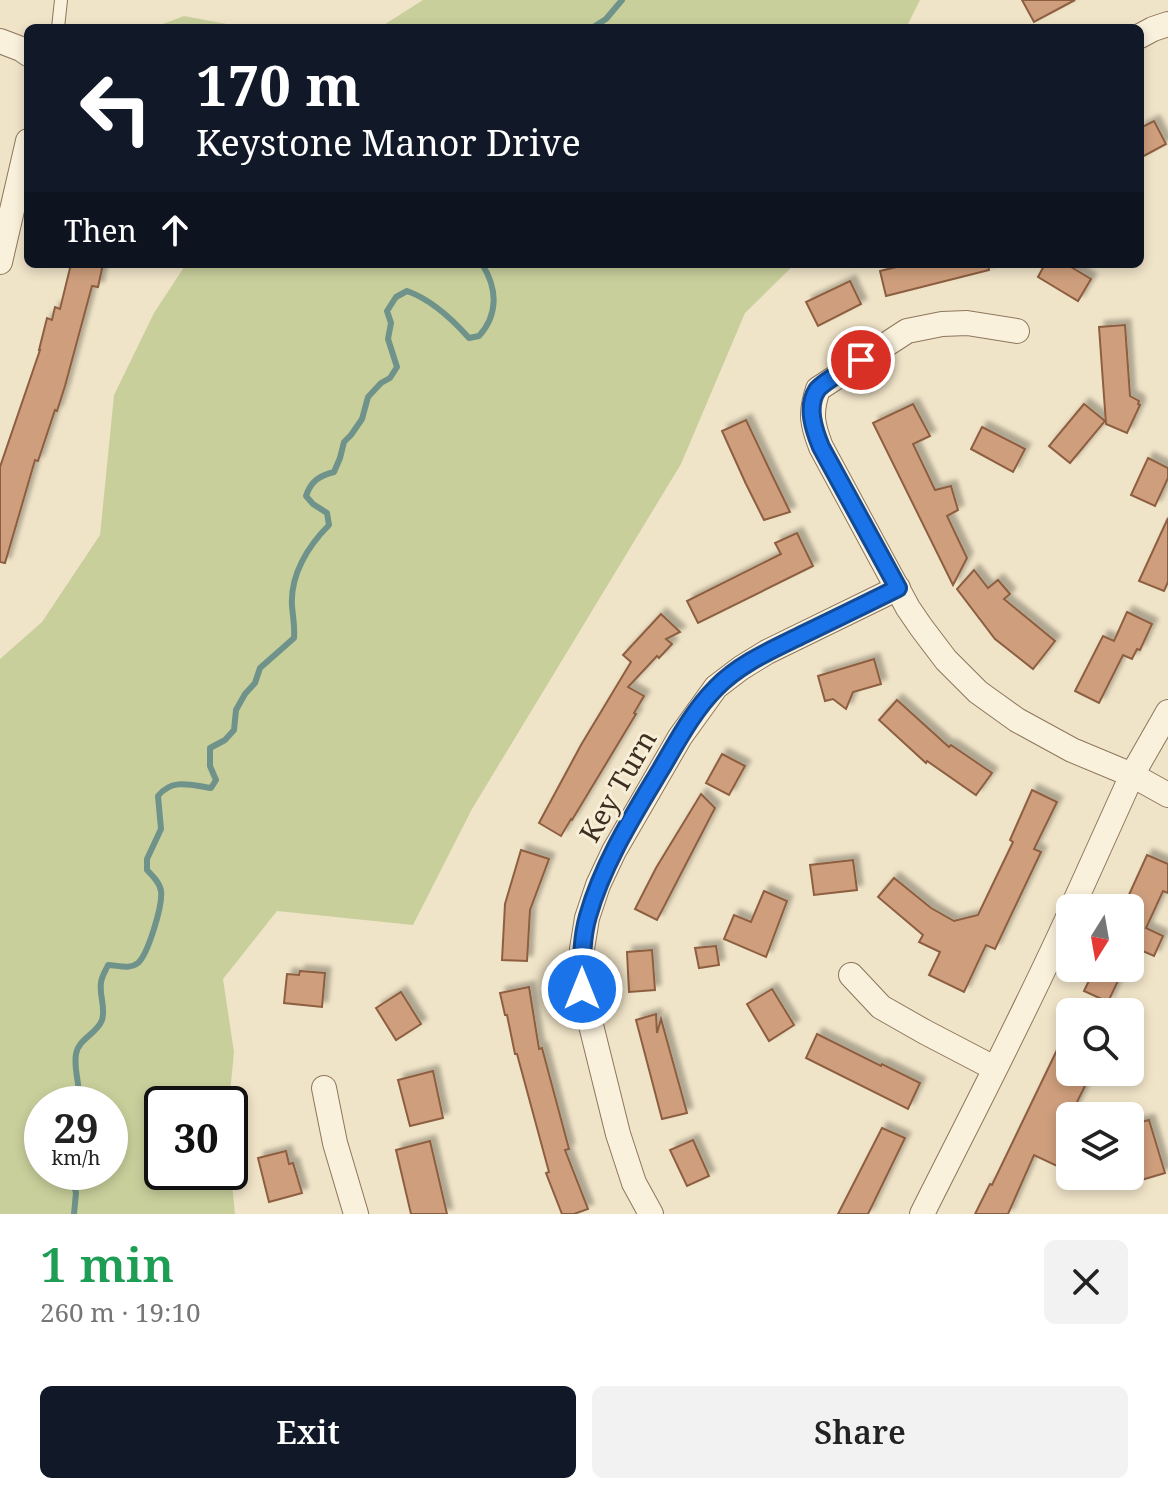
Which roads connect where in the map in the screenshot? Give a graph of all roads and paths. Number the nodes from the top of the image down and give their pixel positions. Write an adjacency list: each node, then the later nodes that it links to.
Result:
1 (61, 0): 2 (lane)
2 (58, 24)
3 (1168, 24): 4 (street)
4 (1144, 34)
5 (0, 41): 6 (street)
6 (24, 51)
7 (24, 158): 8 (street)
8 (0, 262)
9 (1017, 331): 10 (street)
10 (898, 588): 12 (street); 20 (street, Key Turn)
11 (1168, 712): 12 (street)
12 (1132, 775): 13 (street); 14 (street)
13 (1168, 795)
14 (1078, 894)
15 (1056, 943): 17 (street)
16 (851, 975): 17 (street)
17 (994, 1068): 21 (street)
18 (324, 1088): 19 (street)
19 (356, 1214)
20 (651, 1214)
21 (922, 1214)

